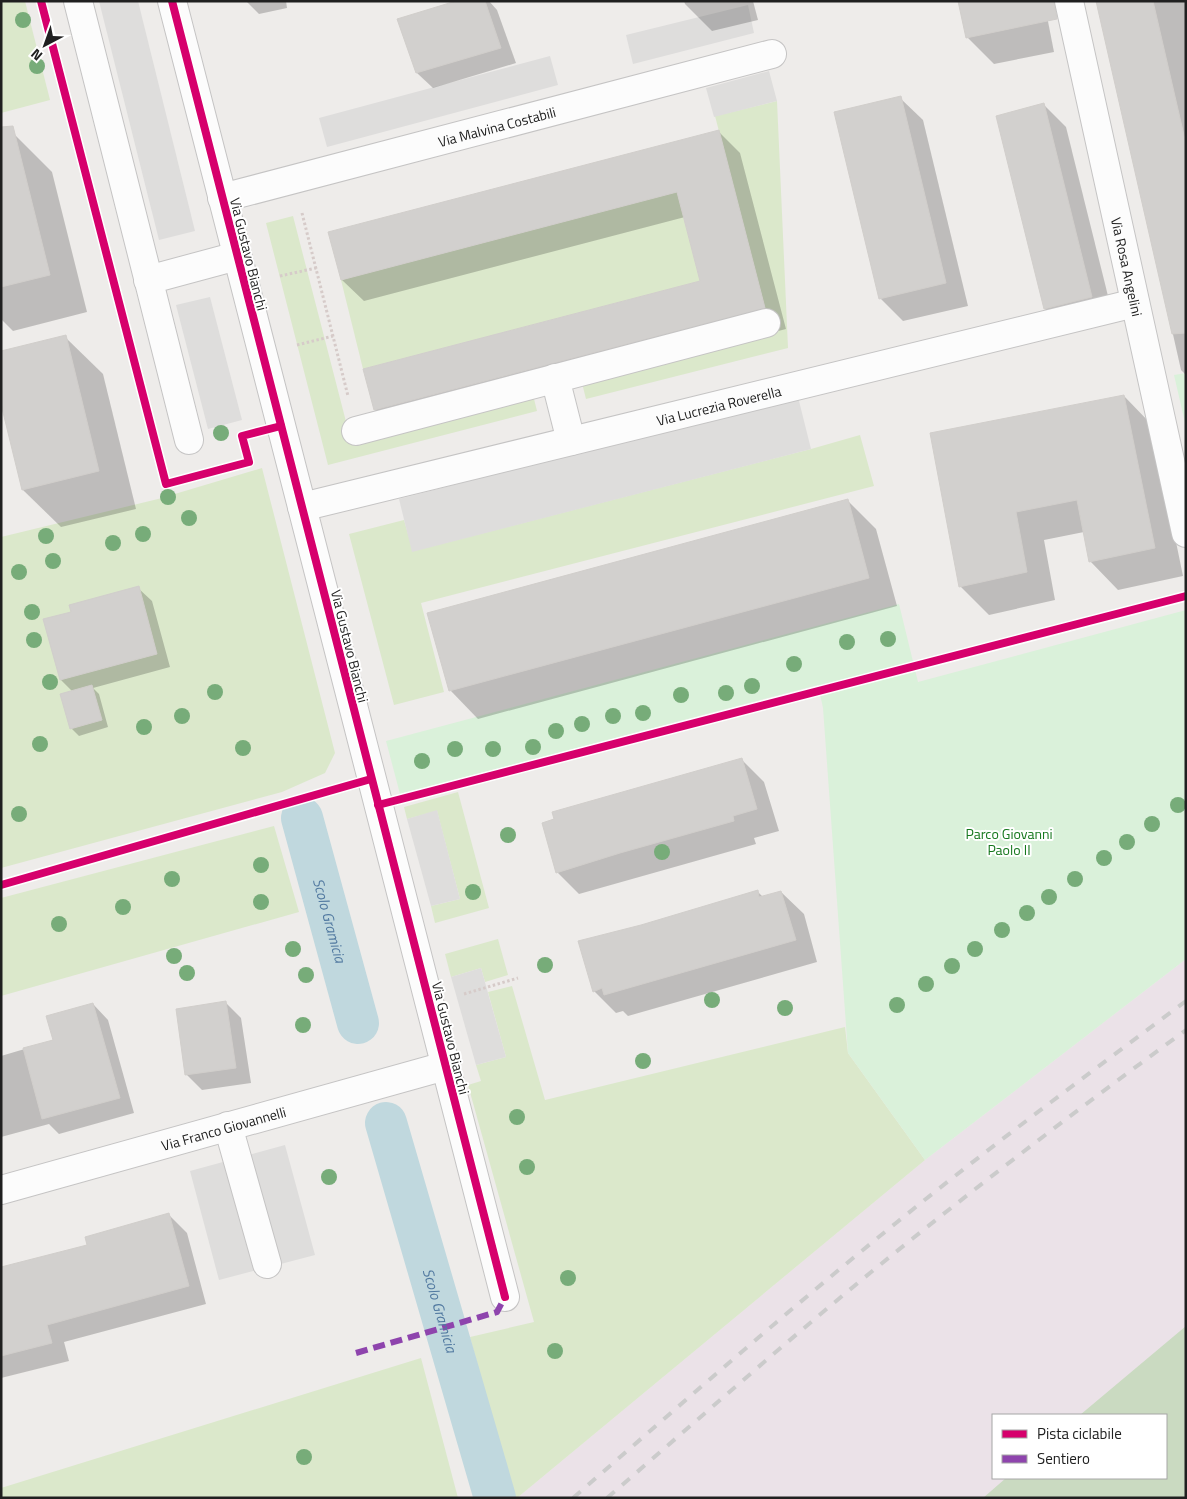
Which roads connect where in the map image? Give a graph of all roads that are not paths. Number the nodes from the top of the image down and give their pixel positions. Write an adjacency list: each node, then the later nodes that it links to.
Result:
1 (78, 1): 7 (street)
2 (172, 1): 5 (street, Via Gustavo Bianchi)
3 (1069, 1): 8 (street, Via Rosa Angelini)
4 (772, 54): 5 (street, Via Malvina Costabili)
5 (222, 198): 6 (street, Via Gustavo Bianchi)
6 (237, 256): 7 (street, Via Gustavo Bianchi); 14 (street, Via Gustavo Bianchi)
7 (148, 280): 12 (street)
8 (1135, 303): 13 (street, Via Lucrezia Roverella); 15 (street, Via Rosa Angelini)
9 (766, 323): 10 (street)
10 (555, 378): 11 (street); 13 (street)
11 (356, 431)
12 (189, 440)
13 (571, 441): 14 (street, Via Lucrezia Roverella)
14 (302, 507): 16 (street, Via Gustavo Bianchi)
15 (1186, 533)
16 (445, 1066): 17 (street, Via Franco Giovannelli); 20 (street, Via Gustavo Bianchi)
17 (228, 1126): 18 (street, Via Franco Giovannelli); 19 (street)
18 (1, 1190)
19 (267, 1264)
20 (505, 1297)

